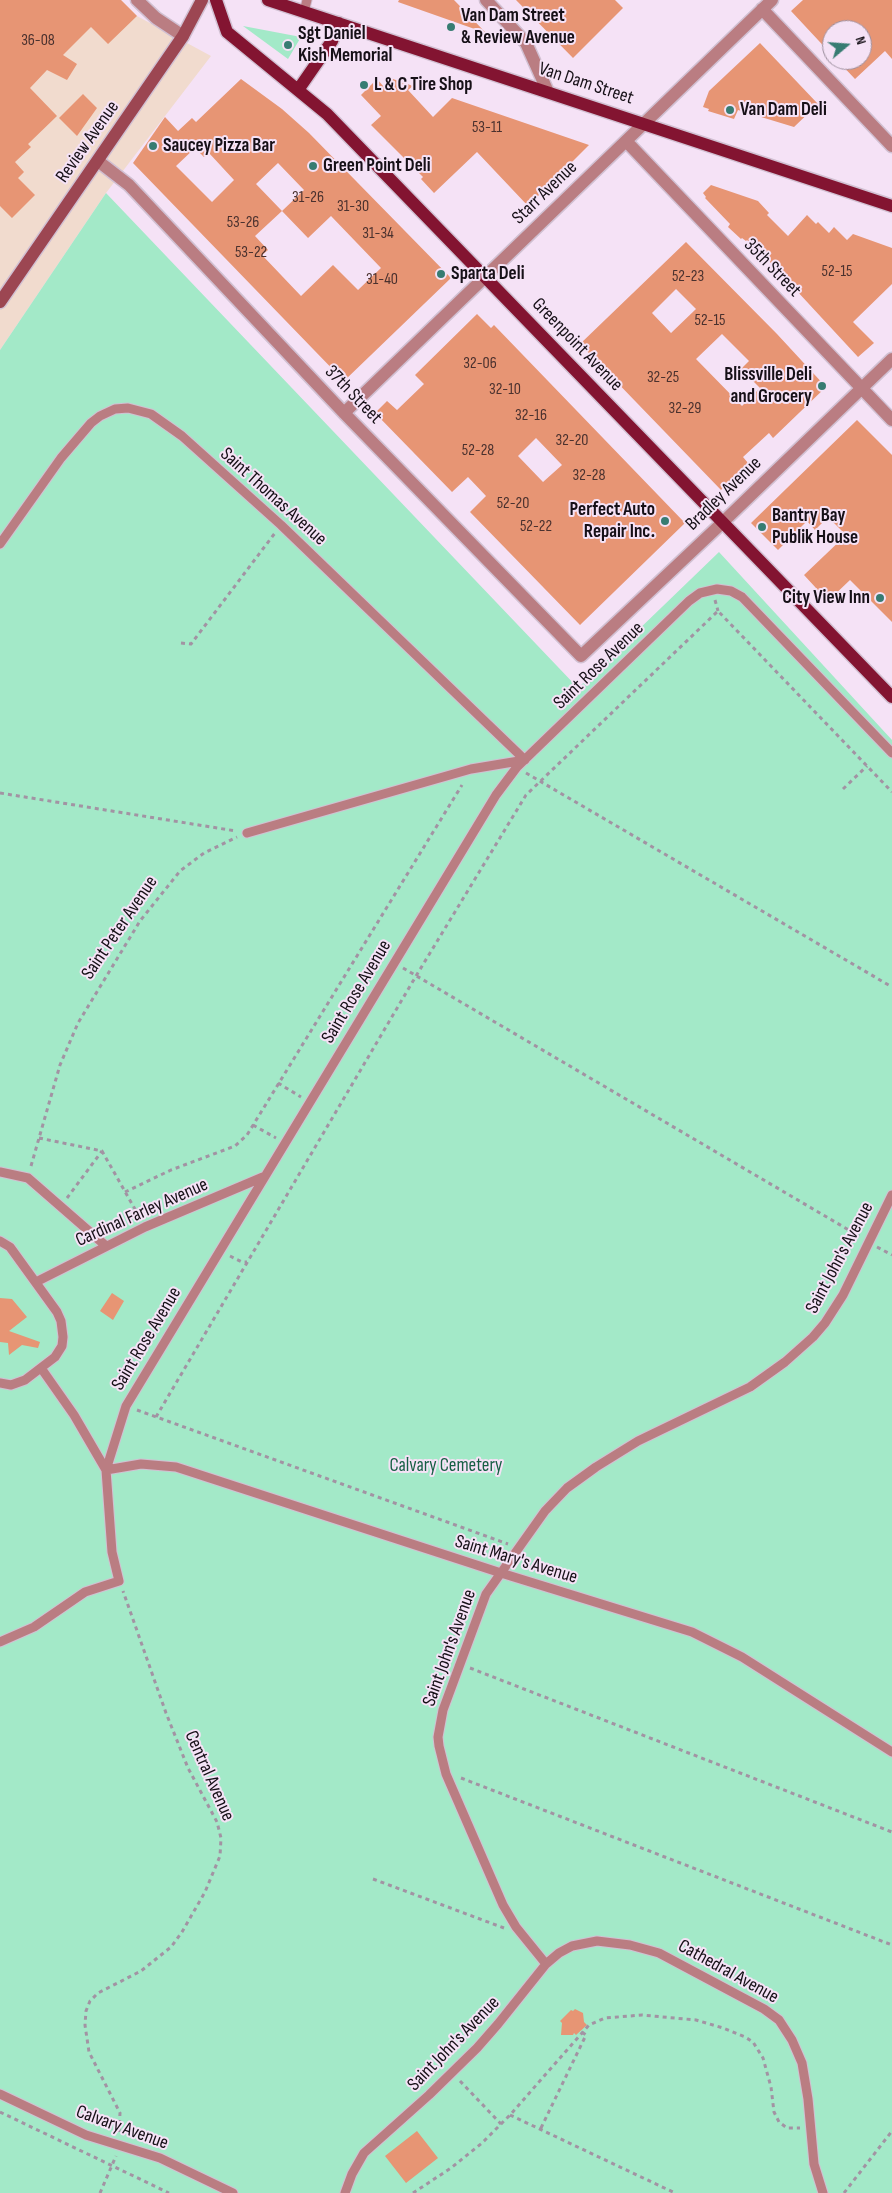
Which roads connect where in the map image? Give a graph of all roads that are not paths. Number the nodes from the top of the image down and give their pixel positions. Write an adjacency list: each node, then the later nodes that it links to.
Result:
1 (137, 0): 10 (street)
2 (202, 0): 10 (main road, Review Avenue)
3 (216, 0): 11 (main road, Greenpoint Avenue)
4 (268, 0): 7 (main road, Van Dam Street)
5 (486, 0): 12 (street)
6 (772, 0): 8 (street, Starr Avenue)
7 (305, 6): 9 (main road, Van Dam Street)
8 (762, 9): 13 (street, Starr Avenue); 15 (street)
9 (339, 23): 11 (main road); 12 (main road, Van Dam Street)
10 (183, 36): 16 (main road, Review Avenue)
11 (298, 90): 18 (main road, Greenpoint Avenue)
12 (548, 92): 13 (main road, Van Dam Street)
13 (646, 123): 14 (street, Starr Avenue); 17 (main road, Van Dam Street)
14 (626, 141): 18 (street, Starr Avenue); 21 (street, 35th Street)
15 (892, 146)
16 (98, 161): 19 (main road, Review Avenue); 22 (street, 37th Street)
17 (892, 206)
18 (485, 276): 22 (street, Starr Avenue); 24 (main road, Greenpoint Avenue)
19 (0, 302)
20 (892, 359): 21 (street, Bradley Avenue)
21 (862, 388): 23 (street, 35th Street); 24 (street, Bradley Avenue)
22 (344, 413): 26 (street, 37th Street)
23 (892, 420)
24 (722, 523): 26 (street, Bradley Avenue); 27 (main road, Greenpoint Avenue)
25 (0, 544): 29 (lane, Saint Thomas Avenue)
26 (581, 656)
27 (892, 697)
28 (892, 753): 29 (lane, Saint Rose Avenue)
29 (525, 760): 30 (lane); 32 (lane, Saint Rose Avenue)
30 (247, 833)
31 (0, 1172): 35 (lane)
32 (264, 1177): 35 (lane, Cardinal Farley Avenue); 39 (lane, Saint Rose Avenue)
33 (892, 1195): 40 (lane, Saint John's Avenue)
34 (0, 1241): 36 (lane)
35 (106, 1246): 36 (lane, Cardinal Farley Avenue)
36 (36, 1282): 37 (lane)
37 (41, 1368): 38 (lane); 39 (lane)
38 (0, 1383)
39 (106, 1470): 40 (lane, Saint Mary's Avenue); 41 (lane)
40 (501, 1573): 42 (lane, Saint Mary's Avenue); 43 (lane, Saint John's Avenue)
41 (0, 1642)
42 (892, 1752)
43 (546, 1964): 46 (lane, Saint John's Avenue); 47 (lane, Cathedral Avenue)
44 (0, 2094): 45 (lane, Calvary Avenue)
45 (233, 2193)
46 (345, 2193)
47 (823, 2193)

